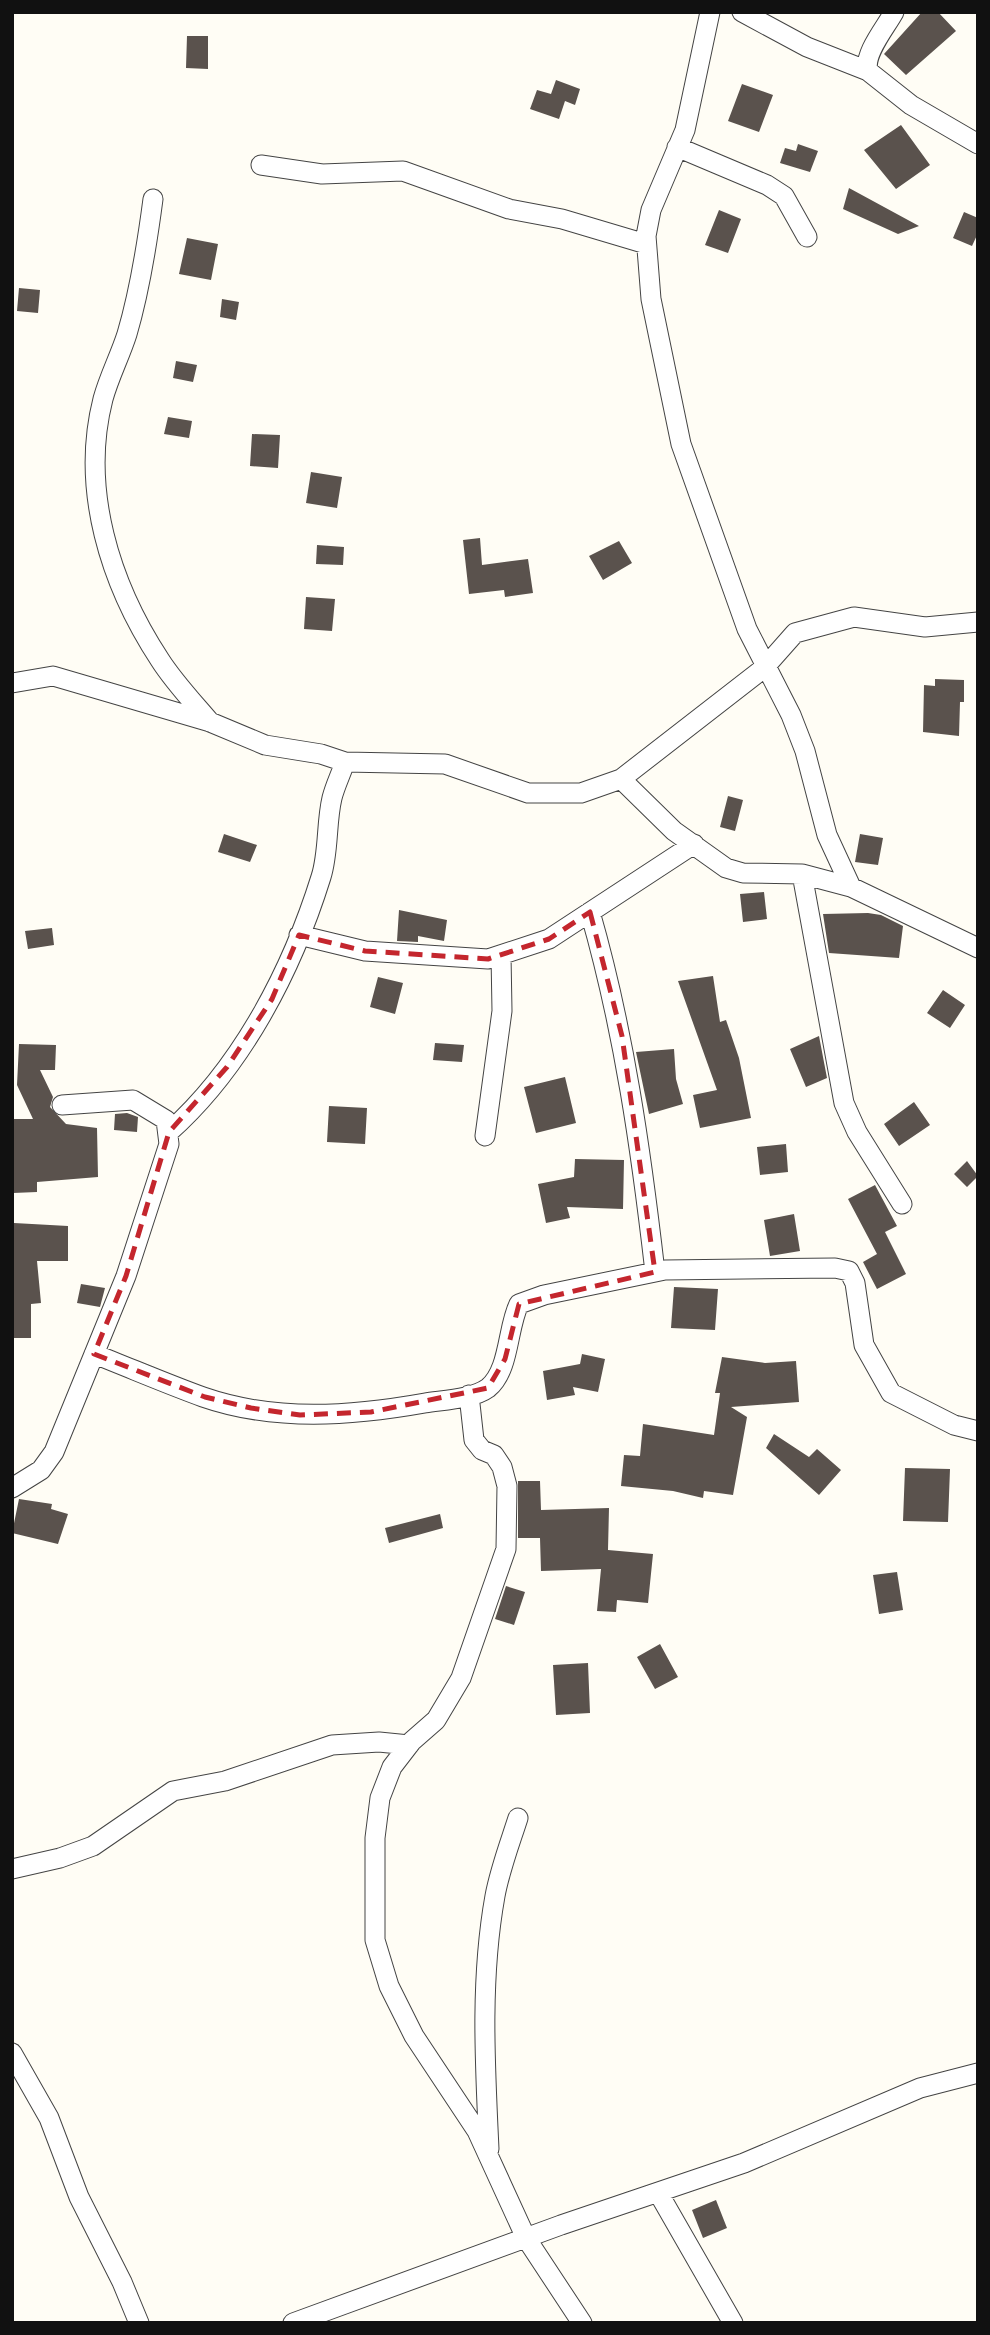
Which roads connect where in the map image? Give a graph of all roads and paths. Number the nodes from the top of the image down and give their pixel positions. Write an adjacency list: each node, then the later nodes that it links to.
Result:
1 (742, 12): 4 (street)
2 (894, 12): 4 (street)
3 (711, 14): 6 (street)
4 (868, 71): 5 (street)
5 (978, 144)
6 (677, 147): 9 (street); 10 (street)
7 (261, 165): 10 (street)
8 (153, 199): 14 (street)
9 (807, 237)
10 (646, 244): 12 (street)
11 (978, 622): 12 (street)
12 (764, 668): 16 (street); 19 (street)
13 (12, 683): 14 (street)
14 (210, 722): 15 (street)
15 (345, 762): 16 (street); 21 (street)
16 (621, 779): 17 (street)
17 (694, 844): 18 (street); 20 (street)
18 (802, 874): 19 (street); 27 (street)
19 (851, 887): 22 (street)
20 (590, 912): 23 (street); 28 (street)
21 (299, 934): 23 (street); 25 (street)
22 (978, 948)
23 (501, 955): 26 (street)
24 (62, 1105): 25 (street)
25 (169, 1132): 29 (street)
26 (485, 1136)
27 (902, 1204)
28 (655, 1272): 30 (street); 31 (street)
29 (94, 1354): 30 (street); 32 (street)
30 (469, 1395): 33 (street)
31 (978, 1431)
32 (12, 1488)
33 (409, 1745): 35 (street); 38 (street)
34 (518, 1818): 38 (street)
35 (12, 1868)
36 (12, 2053): 41 (street)
37 (978, 2073): 39 (street)
38 (489, 2156): 40 (street)
39 (659, 2194): 40 (street); 44 (street)
40 (526, 2238): 42 (street); 43 (street)
41 (139, 2323)
42 (293, 2323)
43 (582, 2323)
44 (733, 2323)

